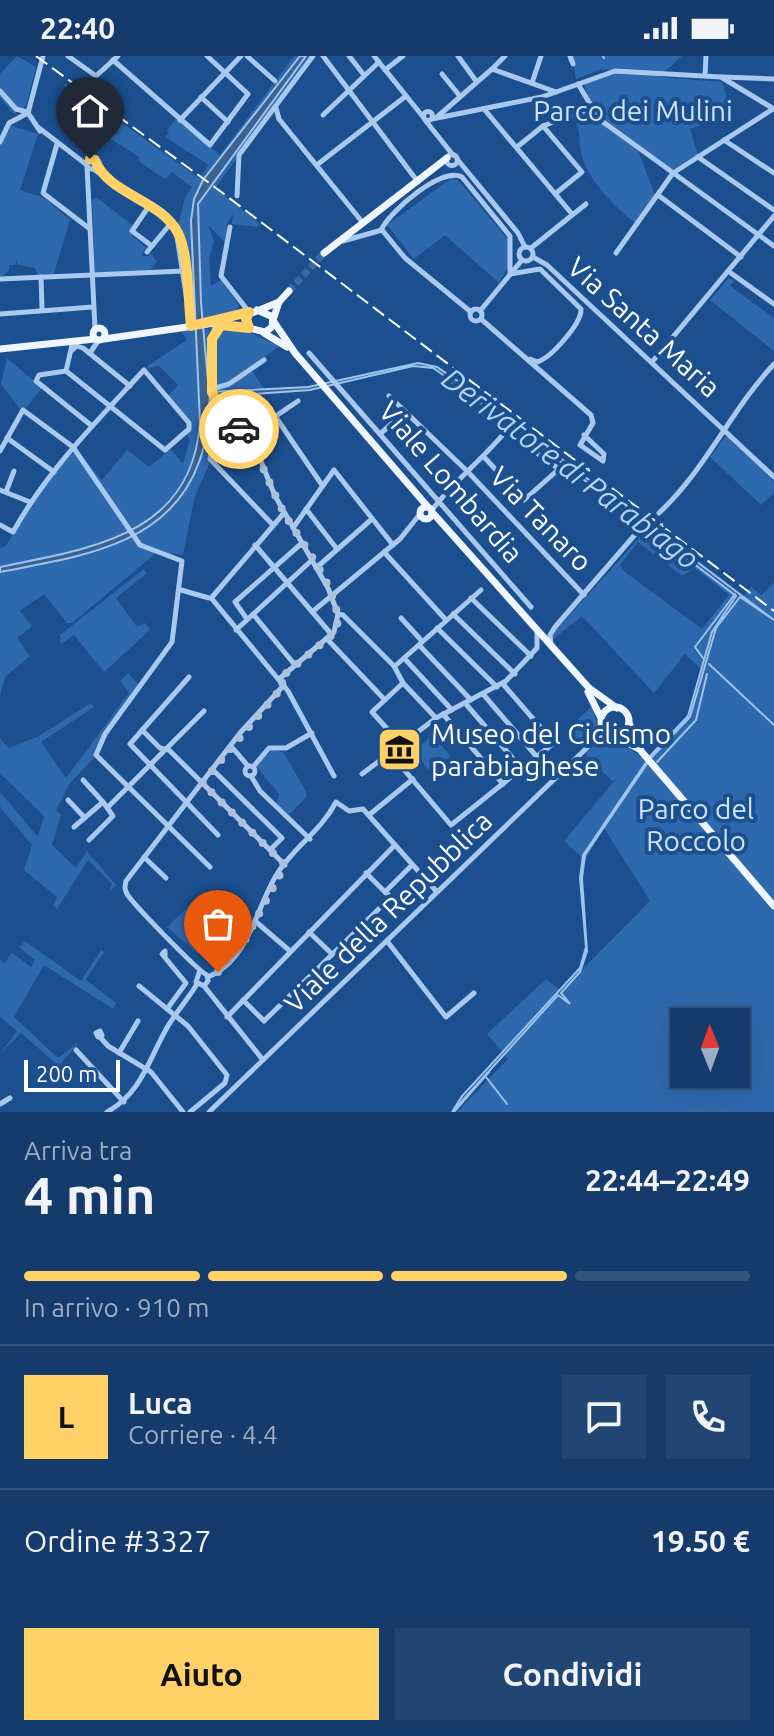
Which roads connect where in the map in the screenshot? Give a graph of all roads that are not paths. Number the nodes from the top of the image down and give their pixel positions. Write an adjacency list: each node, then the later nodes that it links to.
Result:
1 (43, 56): 42 (street)
2 (68, 56): 15 (street)
3 (207, 56): 20 (street)
4 (244, 56): 20 (street); 27 (street)
5 (313, 56): 38 (street)
6 (323, 56): 31 (street)
7 (349, 56): 22 (street)
8 (374, 56): 16 (street)
9 (403, 56): 19 (street)
10 (458, 56): 28 (street)
11 (505, 56): 18 (street)
12 (541, 56): 29 (street)
13 (570, 56): 17 (street)
14 (706, 56): 23 (street)
15 (116, 58): 45 (street)
16 (379, 62): 19 (street); 22 (street)
17 (573, 64)
18 (492, 69): 28 (street); 29 (street)
19 (385, 70): 37 (street)
20 (224, 72): 36 (street); 46 (street)
21 (442, 74): 35 (street)
22 (364, 75): 31 (street)
23 (705, 76): 24 (street); 30 (street)
24 (721, 77): 25 (street); 33 (street)
25 (748, 79): 26 (street); 33 (street)
26 (774, 79)
27 (275, 81)
28 (477, 81): 35 (street)
29 (532, 83): 34 (street)
30 (578, 84): 34 (street); 40 (street)
31 (348, 90): 43 (street); 47 (street)
32 (0, 91): 42 (street)
33 (743, 91): 41 (street)
34 (557, 92): 39 (street)
35 (459, 95): 44 (street)
36 (201, 97): 45 (street); 46 (street)
37 (407, 97): 44 (street); 47 (street)
38 (276, 108): 55 (street); 62 (street)
39 (483, 108): 44 (street); 52 (street)
40 (591, 108): 48 (street); 57 (street)
41 (773, 109): 49 (street)
42 (28, 113): 50 (street); 51 (street)
43 (323, 115)
44 (431, 116): 54 (street)
45 (180, 120): 46 (street)
46 (228, 122)
47 (372, 123): 55 (street); 59 (street)
48 (543, 126): 52 (street); 60 (street)
49 (724, 140): 53 (street); 58 (street)
50 (0, 142)
51 (57, 145): 56 (street); 71 (street)
52 (517, 147): 60 (street)
53 (698, 157): 57 (street); 65 (street)
54 (451, 160): 59 (main road); 77 (street, Via Santa Maria)
55 (318, 164): 69 (street)
56 (90, 167): 64 (street); 71 (street)
57 (673, 173): 61 (street); 73 (street)
58 (774, 173)
59 (418, 182): 69 (main road)
60 (555, 194): 66 (street)
61 (658, 195): 80 (street); 82 (street)
62 (237, 196)
63 (586, 204): 66 (street)
64 (149, 206): 68 (street); 75 (street)
65 (774, 210)
66 (572, 214): 77 (street)
67 (774, 216): 73 (street)
68 (171, 223): 75 (street); 84 (street)
69 (363, 223): 74 (main road)
70 (230, 227): 91 (street)
71 (91, 230): 87 (street)
72 (381, 230): 74 (street); 86 (street); 98 (street)
73 (759, 235): 76 (street); 82 (street)
74 (338, 243): 79 (main road)
75 (152, 246): 78 (street)
76 (774, 246)
77 (528, 248): 81 (street, Via Santa Maria); 83 (street)
78 (147, 252)
79 (324, 253)
80 (616, 253)
81 (533, 257): 83 (street, Via Santa Maria); 113 (street, Via Santa Maria)
82 (741, 257): 85 (street)
83 (522, 260): 86 (street)
84 (184, 271): 87 (street); 103 (street)
85 (728, 271): 93 (street); 113 (street)
86 (510, 274): 97 (street); 111 (street)
87 (92, 275): 88 (street); 94 (street)
88 (41, 277): 89 (street); 95 (street)
89 (0, 279)
90 (289, 291): 92 (main road)
91 (239, 298): 96 (street); 100 (street)
92 (279, 302): 96 (main road); 102 (main road)
93 (774, 304)
94 (93, 307): 95 (street); 106 (street)
95 (42, 309): 99 (street)
96 (253, 311): 100 (main road, Viale Lombardia); 102 (main road, Viale Lombardia); 104 (main road)
97 (480, 311): 98 (street); 101 (street)
98 (471, 312): 101 (street)
99 (0, 314)
100 (235, 316): 103 (main road, Viale Lombardia)
101 (481, 319): 111 (street)
102 (274, 321): 105 (main road); 109 (main road, Viale Lombardia)
103 (208, 325): 104 (main road, Viale Lombardia); 106 (main road, Viale Lombardia); 117 (street)
104 (249, 328): 105 (main road, Viale Lombardia)
105 (262, 332): 109 (main road, Viale Lombardia)
106 (88, 339): 107 (main road, Viale Lombardia); 108 (street); 108 (street); 115 (street)
107 (0, 349)
108 (90, 353): 116 (street)
109 (295, 353): 142 (main road, Viale Lombardia)
110 (309, 353): 126 (street, Viale Lombardia)
111 (530, 359): 127 (street)
112 (264, 360): 117 (street)
113 (652, 362): 125 (street, Via Santa Maria)
114 (774, 364): 125 (street)
115 (66, 371): 120 (street); 124 (street)
116 (130, 386): 120 (street); 120 (street)
117 (213, 392): 121 (street)
118 (389, 396): 122 (street, Via Tanaro)
119 (298, 401): 123 (street)
120 (111, 406): 124 (street)
121 (220, 409): 128 (street); 147 (street)
122 (405, 412): 126 (street); 135 (street, Via Tanaro)
123 (275, 416): 128 (street); 137 (street)
124 (92, 426): 130 (street)
125 (727, 429): 136 (street, Via Santa Maria); 144 (street)
126 (380, 434): 139 (street, Viale Lombardia)
127 (584, 435): 127 (street)
128 (245, 437): 143 (street)
129 (7, 438): 130 (street); 131 (street); 134 (street)
130 (73, 447): 134 (street); 159 (street)
131 (0, 451)
132 (484, 457): 132 (street); 135 (street)
133 (14, 471): 138 (street)
134 (54, 472): 140 (street)
135 (468, 472): 139 (street); 161 (street, Via Tanaro)
136 (774, 477)
137 (323, 485): 141 (street); 145 (street)
138 (3, 491): 140 (street)
139 (437, 501): 142 (street); 165 (street, Viale Lombardia)
140 (30, 502): 146 (street)
141 (306, 509): 148 (street); 153 (street)
142 (426, 512): 152 (street); 176 (main road, Viale Lombardia)
143 (284, 513): 147 (street); 148 (street)
144 (659, 513)
145 (372, 519): 152 (street); 153 (street)
146 (0, 525)
147 (273, 525): 151 (street)
148 (293, 528): 150 (street)
149 (639, 530): 161 (street)
150 (302, 543): 155 (street); 156 (street)
151 (255, 545): 156 (street); 163 (street)
152 (393, 545): 154 (street)
153 (338, 550): 157 (street)
154 (384, 552): 162 (street); 172 (street)
155 (312, 560): 157 (street); 158 (street)
156 (274, 567): 158 (street); 171 (street)
157 (316, 568): 162 (street)
158 (287, 583): 166 (street); 167 (street)
159 (181, 590): 163 (street); 220 (street)
160 (481, 590): 164 (street)
161 (584, 595): 173 (street)
162 (331, 596): 166 (street); 168 (street)
163 (213, 598): 175 (street)
164 (471, 598): 169 (street); 180 (street)
165 (531, 607)
166 (312, 612): 177 (street)
167 (253, 614): 171 (street); 182 (street)
168 (338, 614): 177 (street); 183 (street)
169 (453, 614): 172 (street); 184 (street)
170 (401, 618): 178 (street)
171 (247, 619): 175 (street)
172 (446, 620): 174 (street)
173 (555, 627): 176 (street); 179 (street)
174 (437, 628): 178 (street); 189 (street)
175 (236, 630): 186 (street)
176 (539, 633): 179 (main road, Viale Lombardia); 180 (street)
177 (330, 637): 182 (street); 191 (street)
178 (421, 643): 181 (street); 192 (street)
179 (551, 647): 180 (street); 193 (main road, Viale Lombardia); 198 (main road, Viale Lombardia)
180 (533, 654): 184 (street)
181 (404, 658): 183 (street); 194 (street)
182 (295, 665): 186 (street)
183 (394, 666): 187 (street)
184 (515, 674): 189 (street)
185 (189, 677): 200 (street)
186 (279, 679): 188 (street)
187 (403, 683): 191 (street); 197 (street)
188 (284, 685): 201 (street); 205 (street)
189 (500, 685): 190 (street); 208 (street)
190 (483, 694): 192 (street); 208 (street)
191 (385, 700): 204 (street)
192 (468, 702): 194 (street); 212 (street)
193 (617, 708): 198 (main road); 199 (main road)
194 (452, 710): 196 (street)
195 (204, 711): 206 (street)
196 (443, 714): 197 (street); 219 (street)
197 (436, 718): 204 (street)
198 (601, 721): 202 (main road); 203 (street)
199 (629, 723): 202 (main road); 209 (main road)
200 (142, 730): 206 (street); 210 (street)
201 (312, 733): 211 (street); 215 (street)
202 (612, 735): 203 (street); 209 (main road)
203 (594, 741): 240 (street, Viale della Repubblica)
204 (400, 743): 207 (street)
205 (231, 746): 211 (street); 213 (street)
206 (166, 749): 210 (street); 218 (street)
207 (389, 752): 214 (street); 216 (street)
208 (537, 757): 212 (street)
209 (646, 757): 241 (main road)
210 (149, 765): 220 (street); 222 (street)
211 (251, 766): 229 (street)
212 (522, 769): 219 (street)
213 (213, 770): 218 (street); 232 (street)
214 (362, 774)
215 (334, 776)
216 (413, 779): 219 (street); 224 (street)
217 (83, 780): 223 (street)
218 (202, 783): 222 (street); 232 (street)
219 (503, 784)
220 (128, 786): 223 (street); 226 (street)
221 (68, 800): 225 (street)
222 (187, 803): 226 (street); 228 (street)
223 (105, 804): 225 (street); 230 (street)
224 (369, 815): 229 (street); 231 (street)
225 (84, 817): 227 (street)
226 (169, 825): 233 (street); 236 (street)
227 (74, 827)
228 (218, 835)
229 (310, 839): 234 (street)
230 (89, 840)
231 (394, 846): 235 (street); 237 (street)
232 (270, 850): 234 (street)
233 (144, 857): 238 (street); 248 (street)
234 (285, 865): 242 (street)
235 (411, 865): 239 (street); 240 (street)
236 (210, 867)
237 (366, 873): 239 (street); 243 (street)
238 (166, 878)
239 (385, 892): 246 (street)
240 (437, 893): 244 (street, Viale della Repubblica)
241 (774, 906)
242 (255, 921): 245 (street); 249 (street)
243 (309, 932): 245 (street); 246 (street)
244 (387, 941): 252 (street); 261 (street, Viale della Repubblica)
245 (290, 951): 253 (street)
246 (332, 954): 253 (street)
247 (165, 957): 254 (street)
248 (199, 973): 249 (street); 250 (street)
249 (208, 977): 250 (street)
250 (200, 985): 255 (street); 256 (street)
251 (144, 990): 254 (street)
252 (474, 993)
253 (243, 1000): 256 (street)
254 (167, 1009): 255 (street)
255 (175, 1015): 262 (street); 268 (street)
256 (227, 1017): 261 (street)
257 (138, 1021): 260 (street)
258 (100, 1037): 260 (street)
259 (76, 1050): 264 (street)
260 (119, 1053): 262 (street)
261 (263, 1060): 269 (street, Viale della Repubblica)
262 (146, 1069): 264 (street); 267 (street)
263 (10, 1098): 265 (street)
264 (124, 1102): 266 (street)
265 (0, 1104)
266 (107, 1112)
267 (183, 1112)
268 (190, 1112)
269 (209, 1112)

